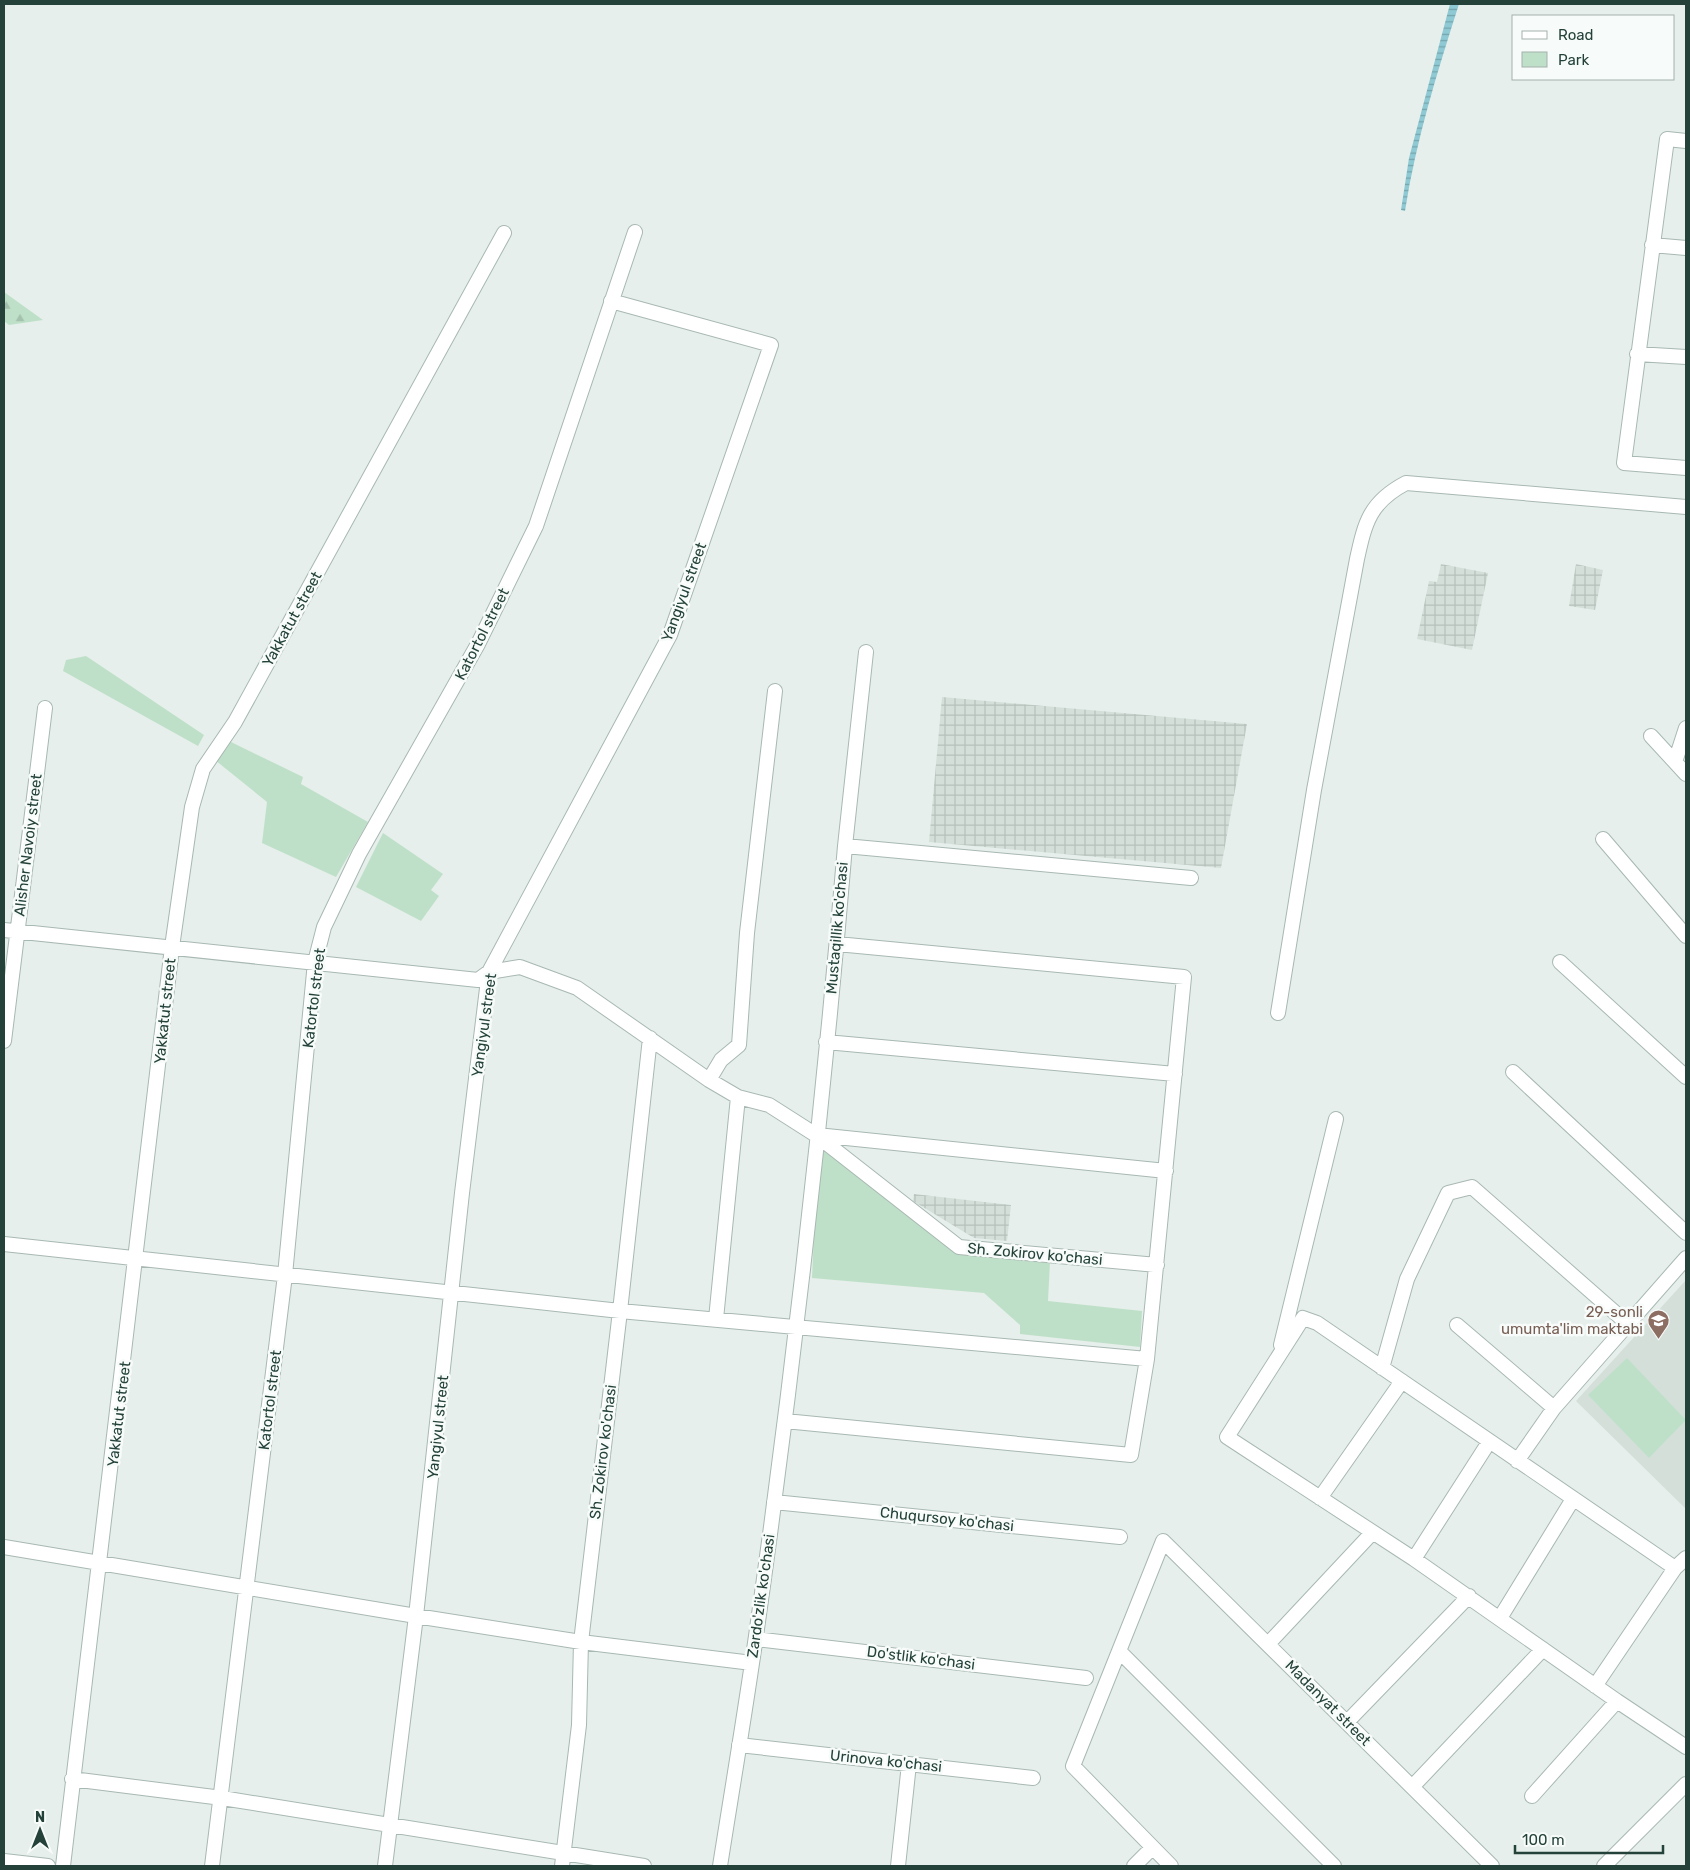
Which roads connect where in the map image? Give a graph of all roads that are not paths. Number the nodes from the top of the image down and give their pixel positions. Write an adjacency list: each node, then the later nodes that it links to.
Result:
1 (1686, 141): 4 (street)
2 (635, 232): 6 (street, Katortol street)
3 (504, 233): 24 (street, Yakkatut street)
4 (1652, 246): 5 (street); 7 (street)
5 (1686, 248)
6 (612, 301): 25 (street, Katortol street); 27 (street, Yangiyul street)
7 (1637, 354): 8 (street); 9 (street)
8 (1686, 358)
9 (1686, 468)
10 (1686, 507): 28 (street)
11 (866, 652): 19 (street)
12 (775, 691): 35 (street)
13 (45, 708): 21 (street, Alisher Navoiy street)
14 (1686, 728): 16 (street)
15 (1651, 736): 16 (street)
16 (1675, 762): 17 (street)
17 (1686, 774)
18 (1603, 839): 22 (street)
19 (845, 846): 20 (street, Mustaqillik ko'chasi); 23 (street, Mustaqillik ko'chasi)
20 (1191, 878)
21 (10, 930): 24 (street, Sh. Zokirov ko'chasi); 30 (street, Alisher Navoiy street)
22 (1686, 936)
23 (837, 944): 31 (street, Mustaqillik ko'chasi); 33 (street)
24 (172, 947): 25 (street, Sh. Zokirov ko'chasi); 42 (street, Yakkatut street)
25 (315, 962): 27 (street, Sh. Zokirov ko'chasi); 45 (street, Katortol street)
26 (1560, 962): 34 (street)
27 (489, 972): 29 (street, Sh. Zokirov ko'chasi); 46 (street, Yangiyul street)
28 (1278, 1012)
29 (650, 1038): 35 (street, Sh. Zokirov ko'chasi); 47 (street, Sh. Zokirov ko'chasi)
30 (4, 1041)
31 (826, 1042): 33 (street); 38 (street, Mustaqillik ko'chasi)
32 (1513, 1072): 40 (street)
33 (1175, 1074): 39 (street)
34 (1686, 1077)
35 (709, 1080): 36 (street, Sh. Zokirov ko'chasi)
36 (738, 1097): 38 (street, Sh. Zokirov ko'chasi); 48 (street)
37 (1336, 1119): 52 (street)
38 (816, 1135): 39 (street); 44 (street, Sh. Zokirov ko'chasi); 50 (street, Mustaqillik ko'chasi)
39 (1166, 1171): 44 (street)
40 (1686, 1233)
41 (4, 1244): 42 (street)
42 (137, 1258): 45 (street); 68 (street, Yakkatut street)
43 (1686, 1258): 49 (street)
44 (1157, 1265): 53 (street)
45 (285, 1275): 46 (street); 70 (street, Katortol street)
46 (453, 1292): 47 (street); 72 (street, Yangiyul street)
47 (620, 1311): 48 (street); 75 (street, Sh. Zokirov ko'chasi)
48 (716, 1319): 50 (street)
49 (1628, 1324): 54 (street); 56 (street)
50 (795, 1325): 53 (street); 57 (street, Zardo'zlik ko'chasi)
51 (1457, 1325): 56 (street)
52 (1278, 1356): 54 (street); 60 (street)
53 (1147, 1359): 57 (street)
54 (1382, 1368): 55 (street)
55 (1402, 1381): 58 (street); 60 (street)
56 (1554, 1408): 59 (street)
57 (785, 1421): 62 (street, Zardo'zlik ko'chasi)
58 (1489, 1442): 59 (street); 67 (street)
59 (1517, 1461): 61 (street)
60 (1320, 1498): 63 (street)
61 (1573, 1499): 69 (street); 73 (street)
62 (774, 1502): 64 (street, Chuqursoy ko'chasi); 74 (street, Zardo'zlik ko'chasi)
63 (1372, 1533): 67 (street); 76 (street)
64 (1120, 1537)
65 (4, 1547): 68 (street)
66 (1686, 1558): 69 (street)
67 (1414, 1559): 71 (street)
68 (101, 1564): 70 (street); 88 (street, Yakkatut street)
69 (1675, 1568): 81 (street)
70 (248, 1587): 72 (street); 92 (street, Katortol street)
71 (1469, 1596): 73 (street); 83 (street)
72 (416, 1616): 75 (street); 93 (street, Yangiyul street)
73 (1500, 1618): 77 (street)
74 (756, 1639): 79 (street, Zardo'zlik ko'chasi); 80 (street, Do'stlik ko'chasi)
75 (581, 1642): 79 (street); 95 (street, Sh. Zokirov ko'chasi)
76 (1268, 1644): 78 (street, Madanyat street); 83 (street, Madanyat street)
77 (1543, 1649): 81 (street); 90 (street)
78 (1119, 1651): 94 (street); 106 (street)
79 (752, 1663): 84 (street, Zardo'zlik ko'chasi)
80 (1086, 1678)
81 (1595, 1686): 82 (street)
82 (1617, 1701): 85 (street); 91 (street)
83 (1347, 1722): 90 (street, Madanyat street)
84 (738, 1745): 86 (street, Urinova ko'chasi); 102 (street, Zardo'zlik ko'chasi)
85 (1686, 1746)
86 (909, 1764): 87 (street, Urinova ko'chasi); 103 (street)
87 (1032, 1778)
88 (72, 1779): 92 (street); 98 (street, Yakkatut street)
89 (1686, 1784): 108 (street)
90 (1413, 1786): 107 (street, Madanyat street)
91 (1532, 1796)
92 (222, 1798): 93 (street); 99 (street, Katortol street)
93 (390, 1826): 95 (street); 100 (street, Yangiyul street)
94 (1152, 1848): 104 (street); 105 (street)
95 (563, 1860): 101 (street)
96 (4, 1861): 97 (street)
97 (48, 1866)
98 (63, 1866)
99 (212, 1866)
100 (385, 1866)
101 (644, 1866)
102 (720, 1866)
103 (898, 1866)
104 (1134, 1866)
105 (1171, 1866)
106 (1334, 1866)
107 (1492, 1866)
108 (1604, 1866)

